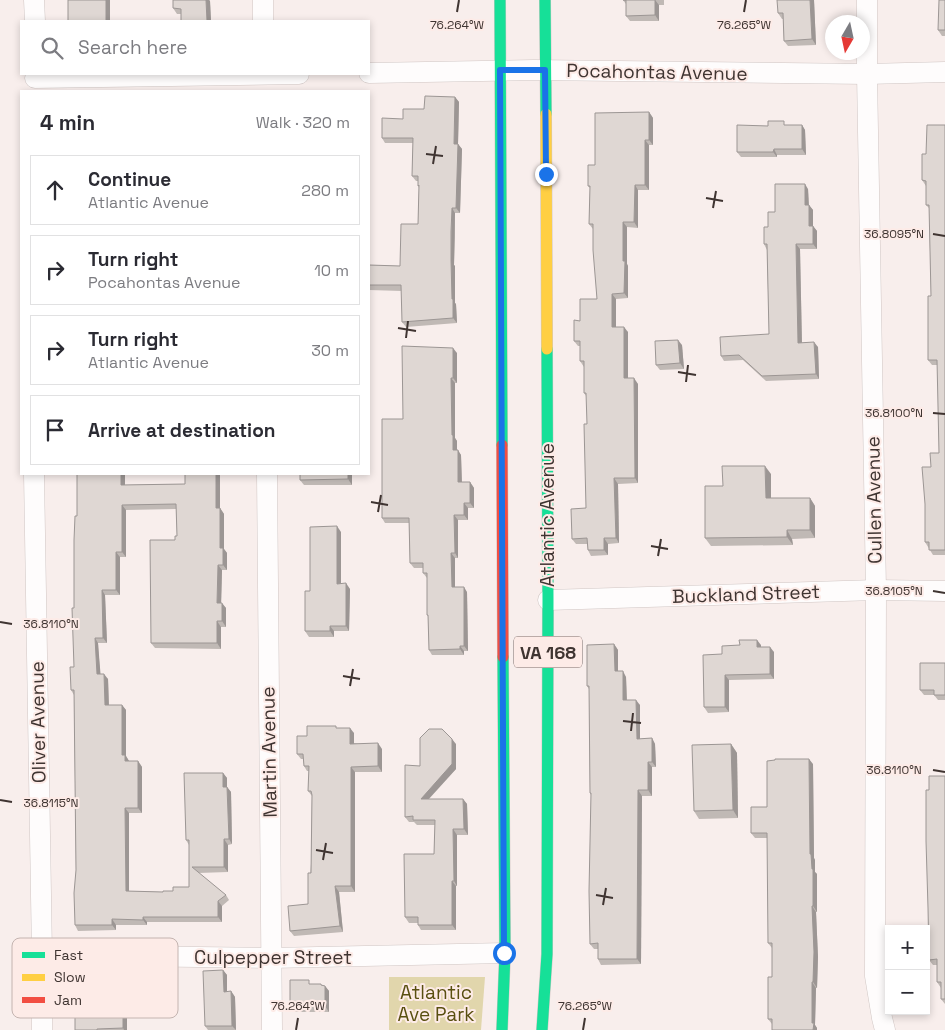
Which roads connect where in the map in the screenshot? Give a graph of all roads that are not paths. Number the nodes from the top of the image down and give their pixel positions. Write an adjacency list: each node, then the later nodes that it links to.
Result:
1 (34, 0): 6 (street)
2 (263, 0): 7 (street)
3 (500, 0): 8 (main road, VA 168)
4 (545, 0): 9 (main road, Atlantic Avenue / VA 168)
5 (868, 0): 12 (street, Cullen Avenue)
6 (34, 20)
7 (263, 20)
8 (500, 70): 9 (street, Pocahontas Avenue); 11 (street, Pocahontas Avenue); 23 (main road, VA 168)
9 (545, 70): 12 (street, Pocahontas Avenue); 21 (main road, Atlantic Avenue / VA 168)
10 (945, 72): 12 (street, Pocahontas Avenue)
11 (370, 73)
12 (867, 74): 19 (street, Cullen Avenue)
13 (230, 75): 15 (street)
14 (263, 75): 16 (street)
15 (35, 81)
16 (263, 90)
17 (34, 475): 22 (street, Oliver Avenue)
18 (267, 475): 25 (street, Martin Avenue)
19 (876, 590): 20 (street, Buckland Street); 21 (street, Buckland Street); 29 (street, Cullen Avenue)
20 (945, 591)
21 (548, 600): 28 (main road, Atlantic Avenue / VA 168)
22 (42, 938)
23 (504, 953): 25 (street, Culpepper Street); 27 (main road, VA 168)
24 (178, 957): 25 (street, Culpepper Street)
25 (272, 958): 26 (street, Martin Avenue)
26 (272, 1030)
27 (502, 1030)
28 (542, 1030)
29 (885, 1030)

